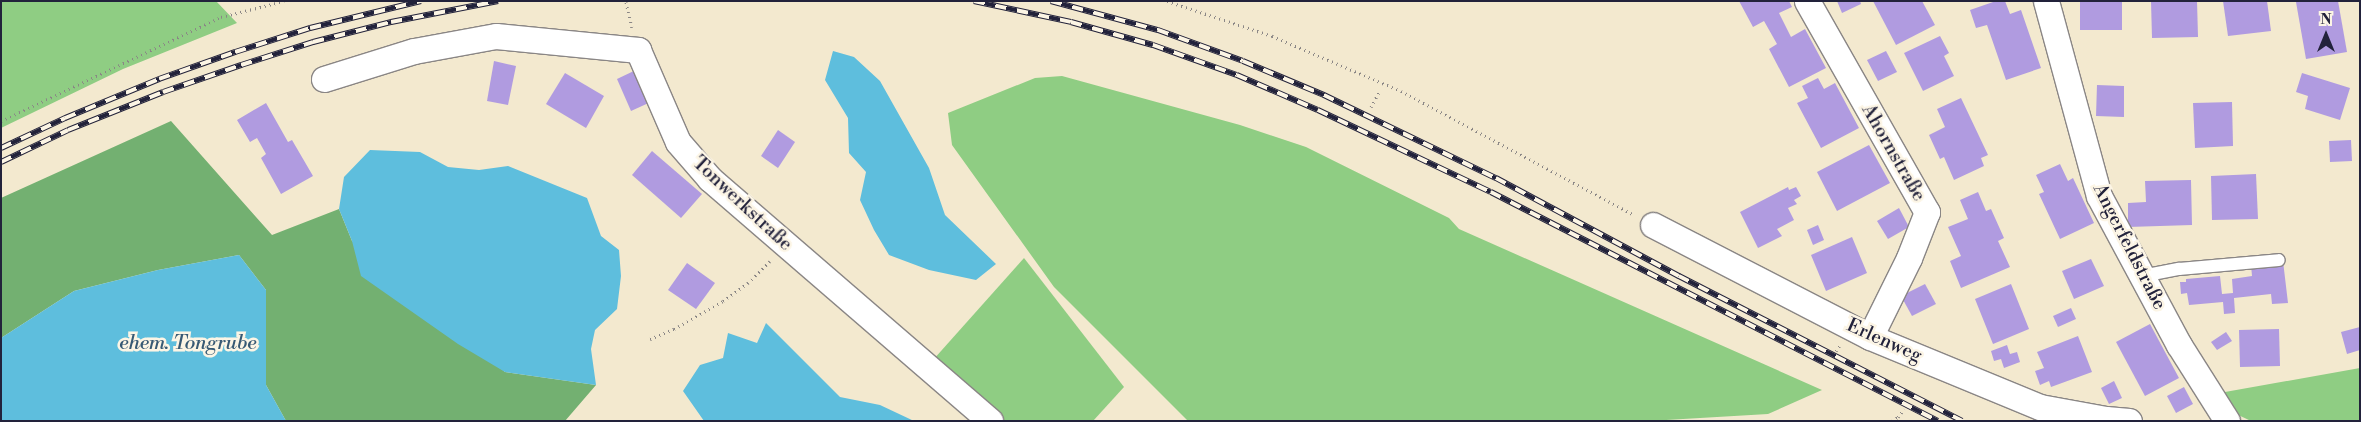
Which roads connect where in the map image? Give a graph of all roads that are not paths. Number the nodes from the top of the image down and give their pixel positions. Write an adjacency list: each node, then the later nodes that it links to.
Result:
1 (1807, 1): 7 (street, Ahornstraße)
2 (2046, 1): 6 (street, Angerfeldstraße)
3 (324, 79): 8 (street, Tonwerkstraße)
4 (1653, 225): 7 (street, Erlenweg)
5 (2279, 260): 6 (lane)
6 (2142, 276): 10 (street, Angerfeldstraße)
7 (1870, 337): 9 (street, Erlenweg)
8 (990, 421)
9 (2129, 421)
10 (2226, 421)

